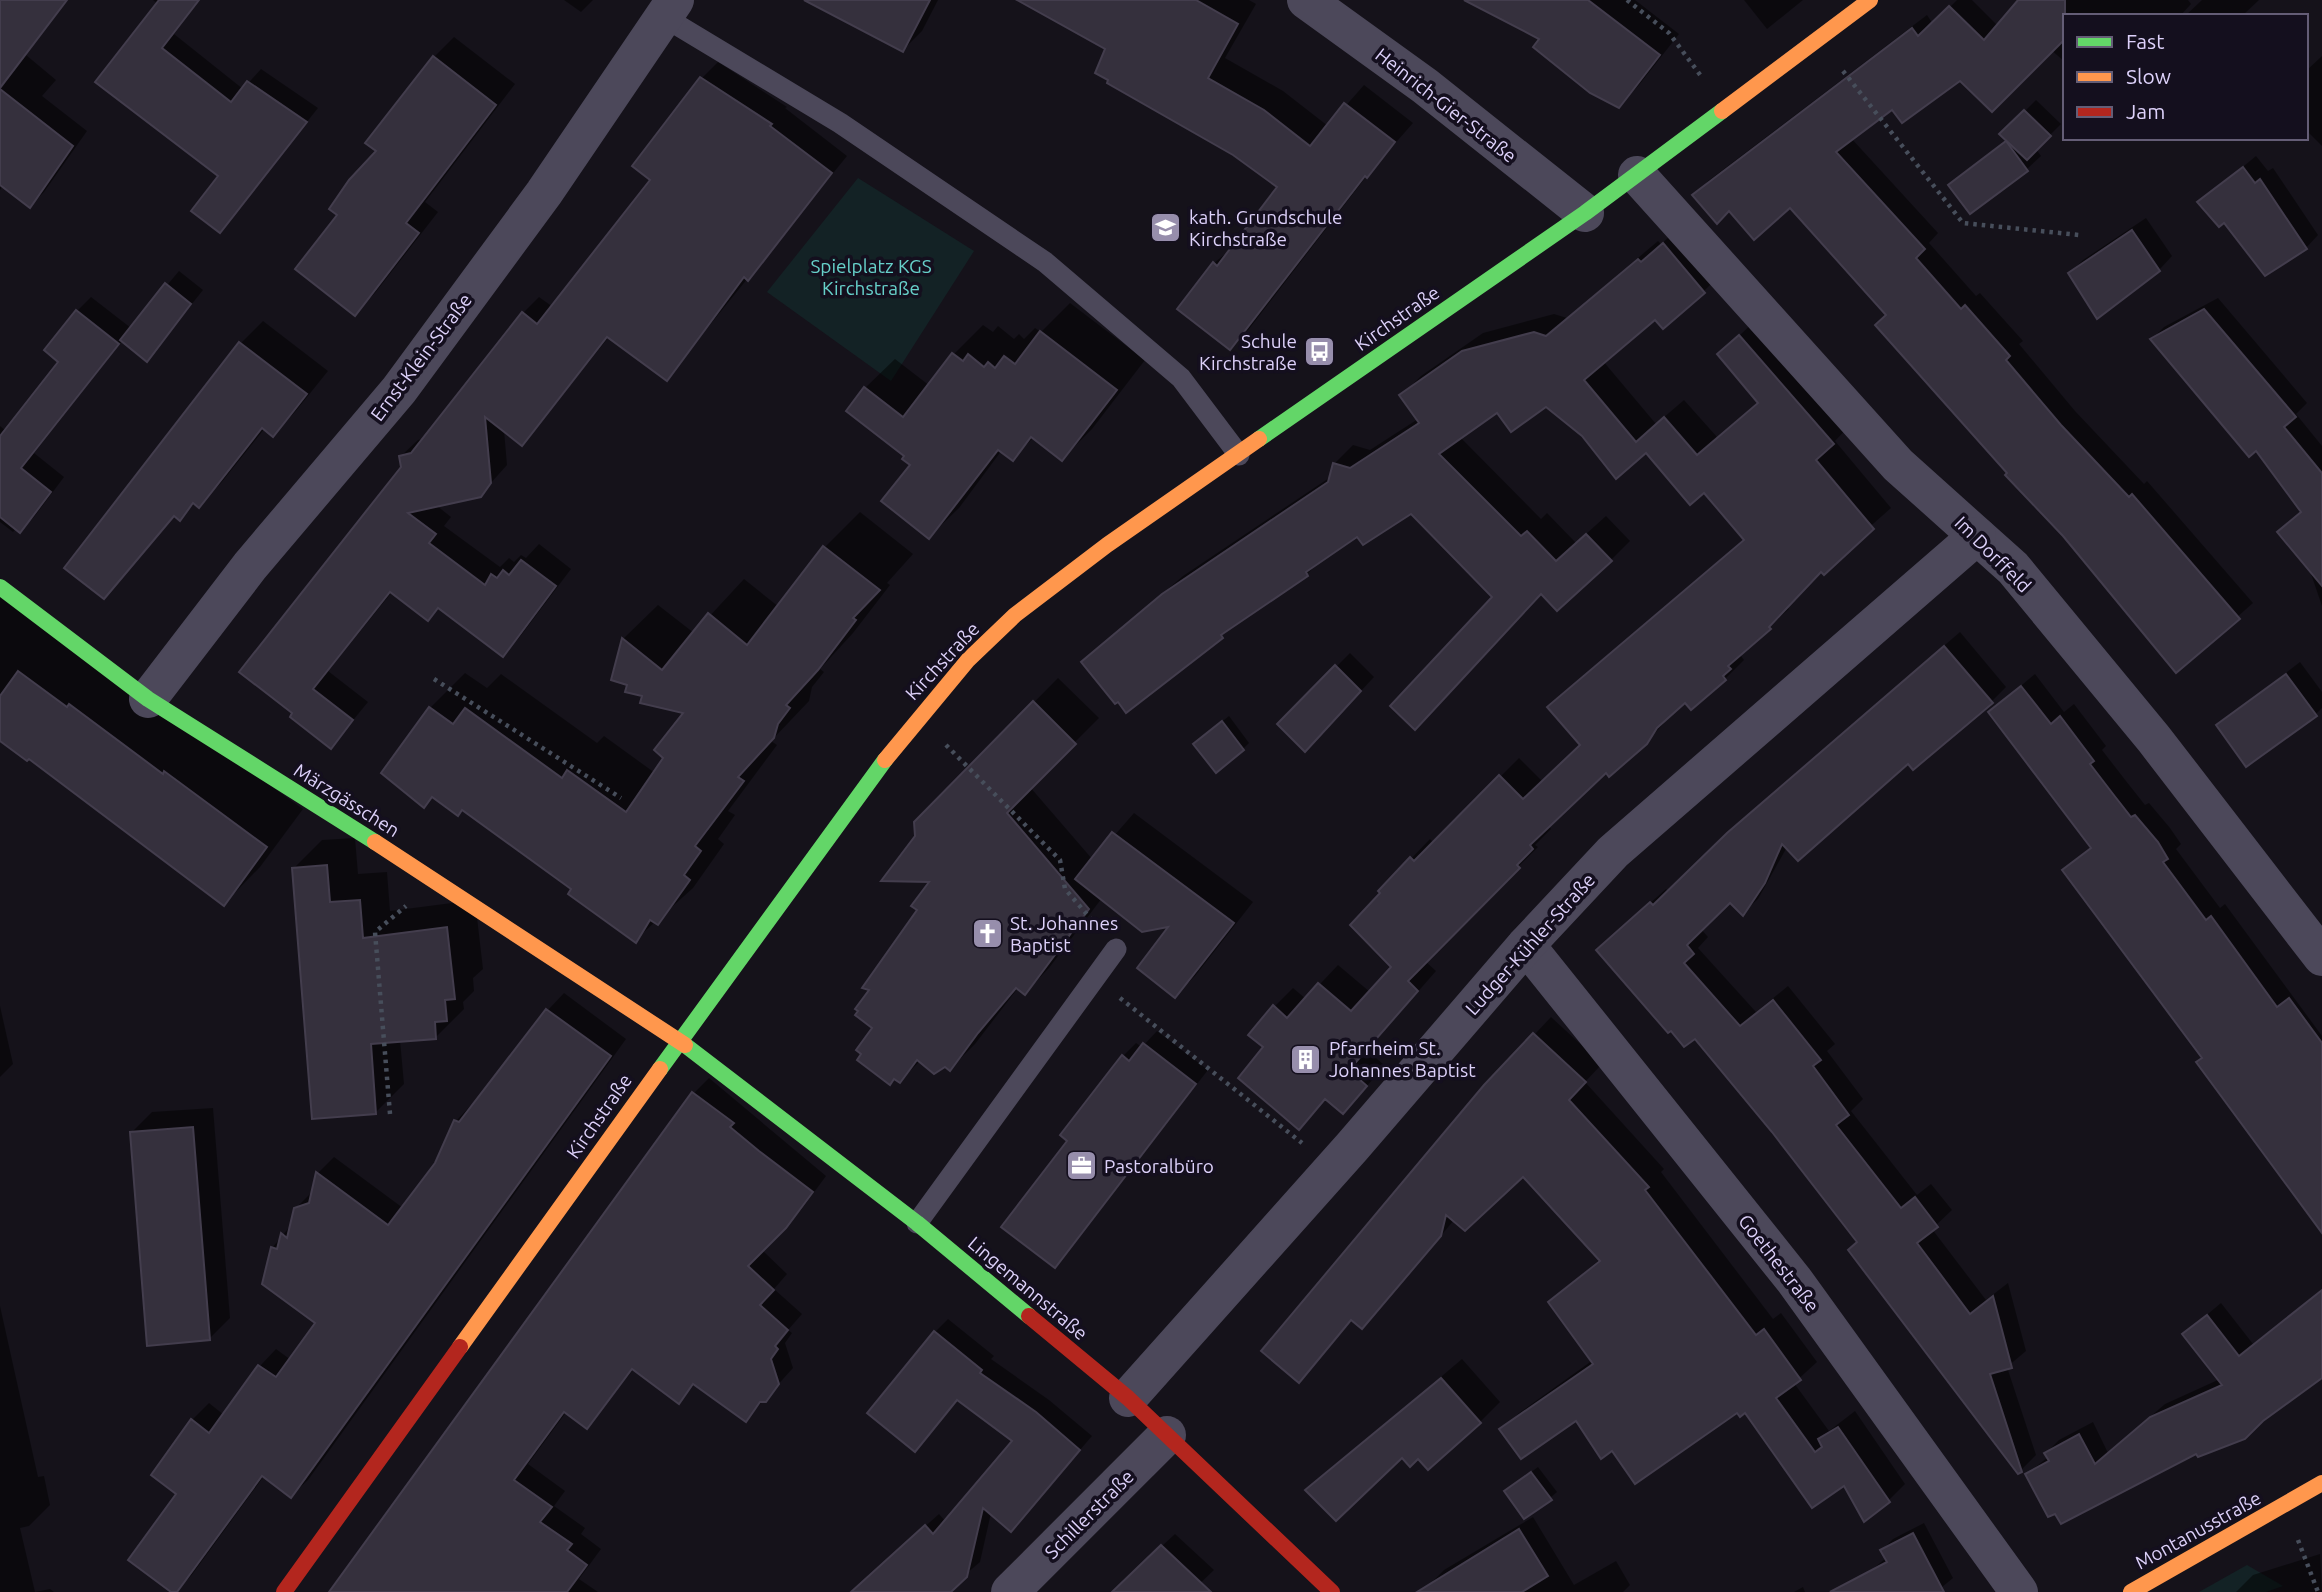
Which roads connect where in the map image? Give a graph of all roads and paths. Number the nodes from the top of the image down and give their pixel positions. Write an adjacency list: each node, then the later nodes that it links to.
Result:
1 (1627, 0): 6 (path)
2 (1870, 0): 5 (street, Kirchstraße)
3 (1319, 3): 8 (street, Heinrich-Gier-Straße)
4 (670, 9): 10 (lane); 14 (street, Ernst-Klein-Straße)
5 (1819, 40): 6 (street, Kirchstraße); 9 (path)
6 (1725, 109): 7 (street, Kirchstraße)
7 (1637, 175): 8 (street, Kirchstraße); 11 (street, Im Dorffeld)
8 (1585, 213): 10 (street, Kirchstraße)
9 (2079, 235)
10 (1239, 455): 15 (street, Kirchstraße)
11 (1977, 536): 18 (street, Ludger-Kühler-Straße); 20 (street, Im Dorffeld)
12 (0, 587): 14 (street, Märzgässchen)
13 (434, 679): 16 (path)
14 (148, 699): 17 (street, Märzgässchen)
15 (918, 718): 19 (path); 22 (street, Kirchstraße)
16 (621, 798)
17 (435, 879): 22 (street, Märzgässchen); 23 (path)
18 (1526, 945): 24 (street, Ludger-Kühler-Straße); 33 (street, Goethestraße)
19 (1116, 949): 21 (lane)
20 (2322, 957)
21 (1095, 978): 24 (path); 25 (lane)
22 (679, 1040): 25 (street, Lingemannstraße); 30 (street, Kirchstraße)
23 (390, 1114)
24 (1332, 1168): 26 (street, Ludger-Kühler-Straße)
25 (917, 1223): 26 (street, Lingemannstraße)
26 (1128, 1398): 27 (street, Lingemannstraße)
27 (1167, 1435): 31 (street, Schillerstraße); 32 (street, Lingemannstraße)
28 (2322, 1483): 29 (street, Montanusstraße)
29 (2285, 1505): 34 (street, Montanusstraße); 35 (path, Montanusstraße)
30 (284, 1592)
31 (1010, 1592)
32 (1332, 1592)
33 (2019, 1592)
34 (2131, 1592)
35 (2318, 1592)

